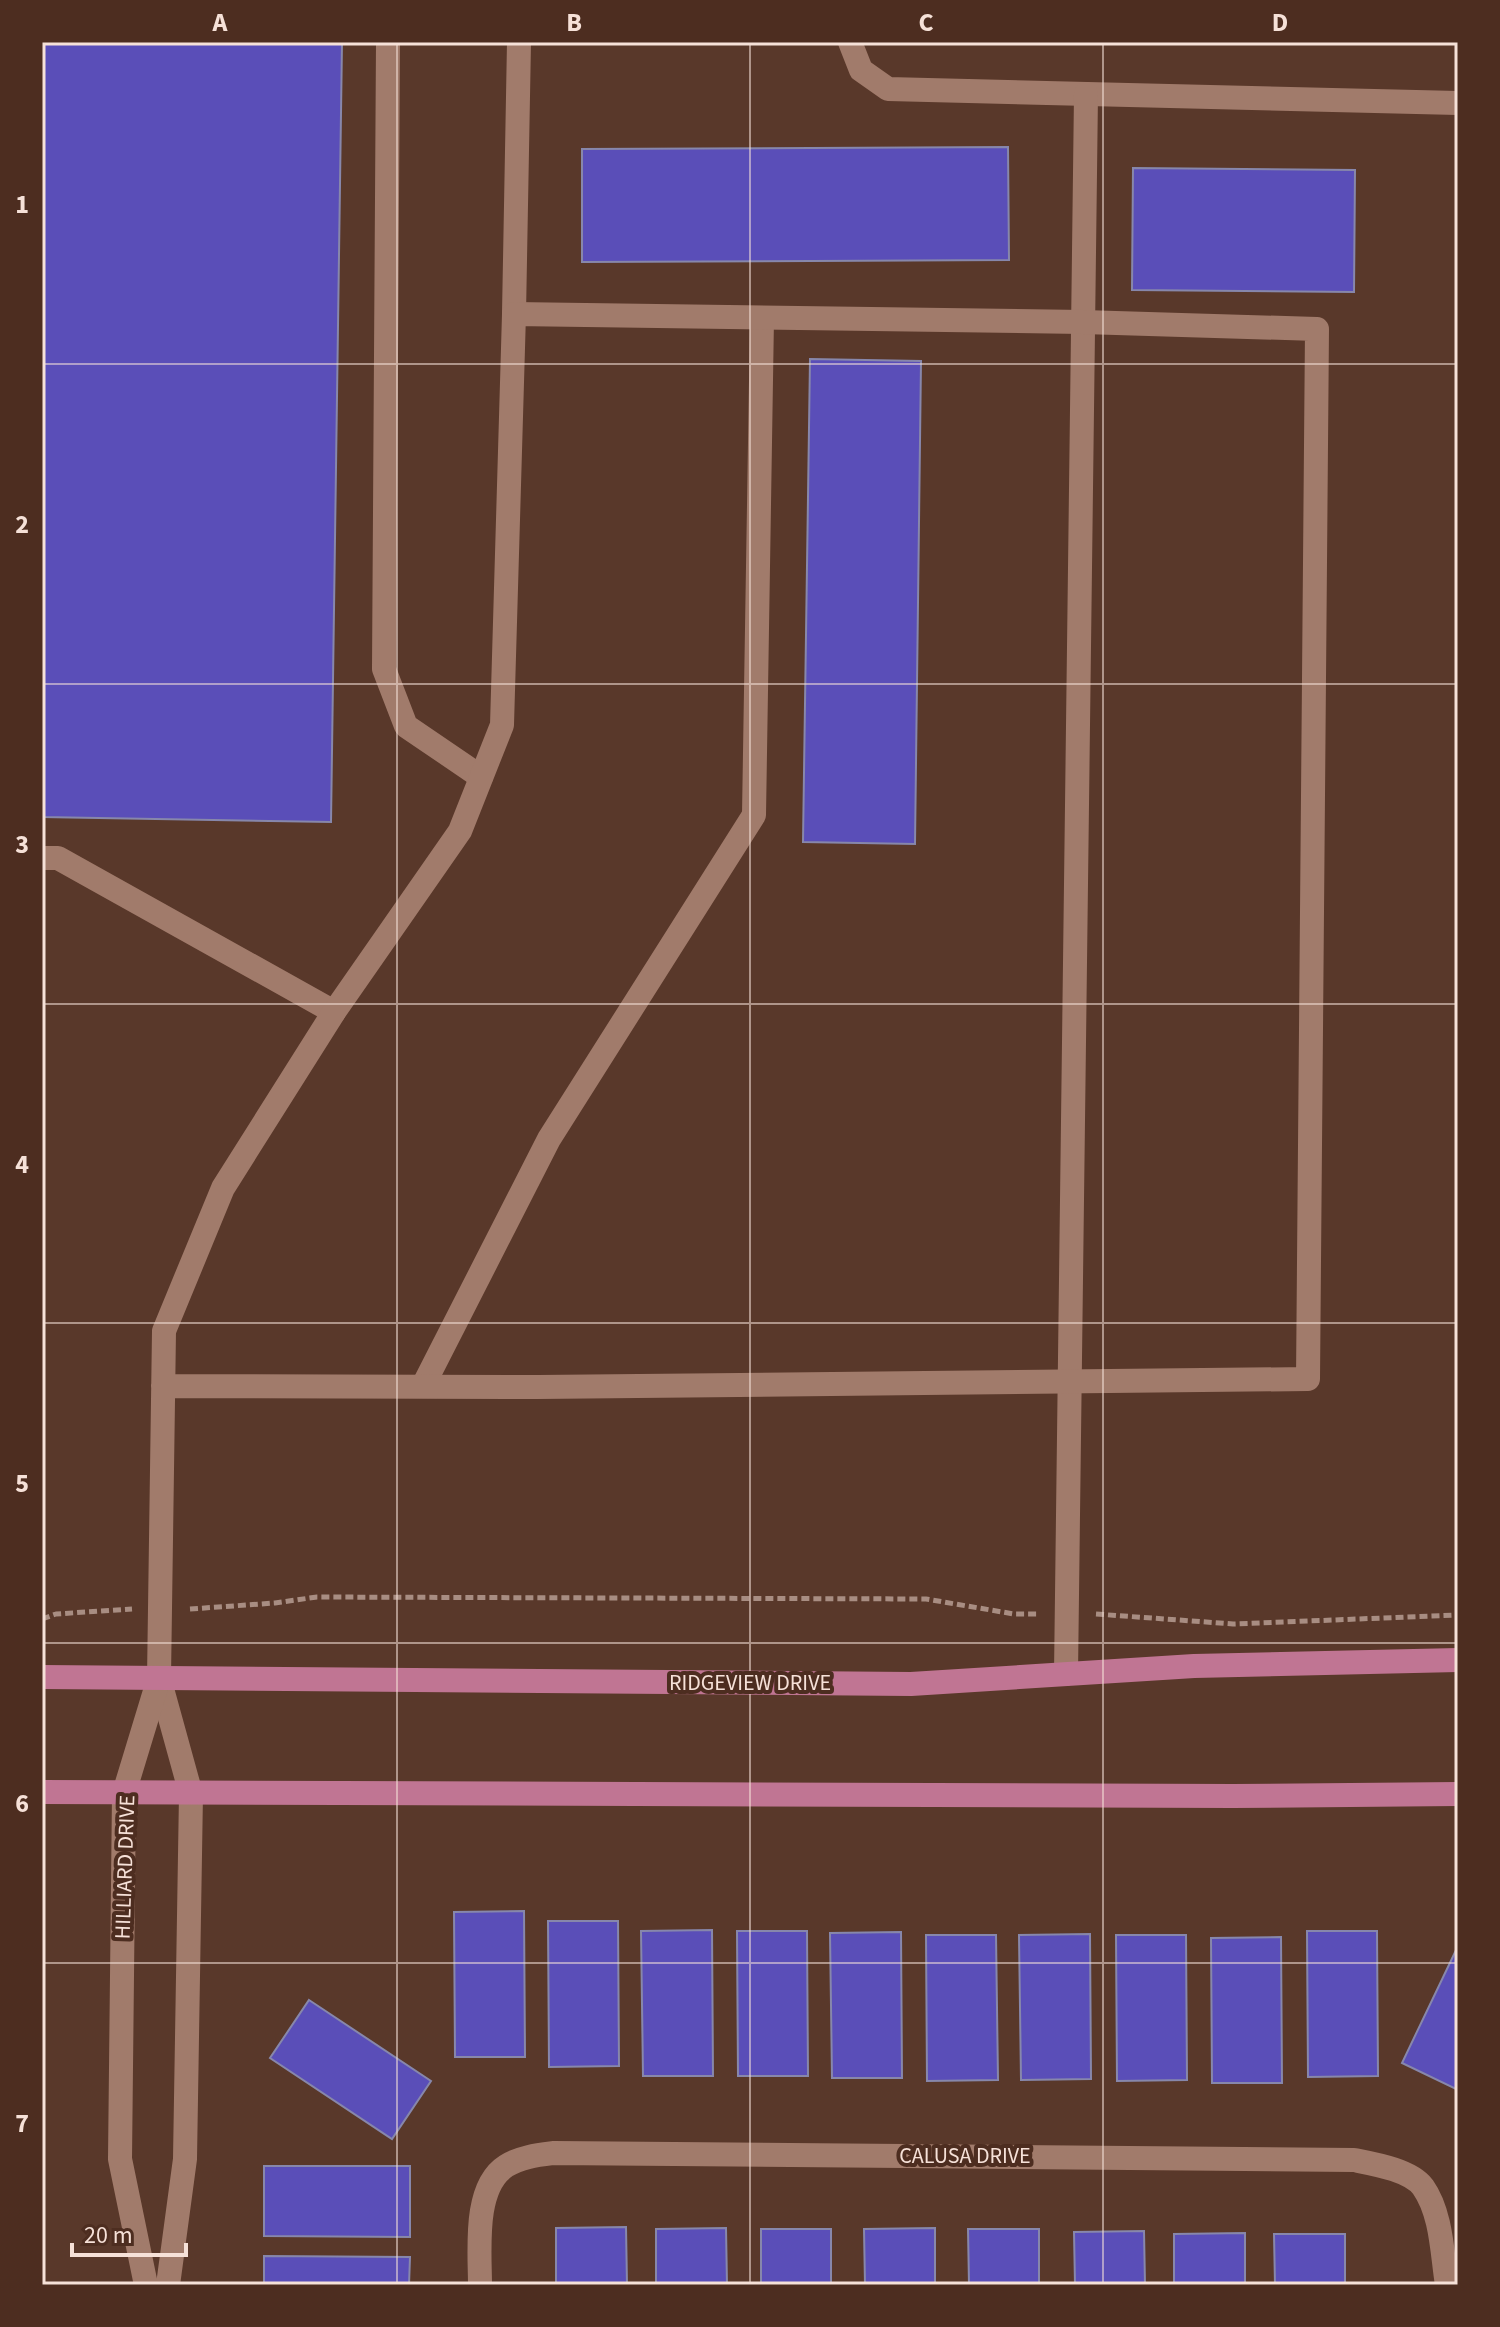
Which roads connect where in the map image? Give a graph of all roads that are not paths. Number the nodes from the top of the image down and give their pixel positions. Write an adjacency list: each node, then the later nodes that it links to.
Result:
1 (388, 42): 9 (street)
2 (519, 42): 6 (street)
3 (850, 42): 4 (street)
4 (1086, 94): 5 (street); 8 (street)
5 (1458, 103)
6 (514, 314): 7 (street); 9 (street)
7 (762, 318): 8 (street); 14 (street)
8 (1083, 322): 12 (street); 12 (street)
9 (481, 777): 11 (street)
10 (42, 858): 11 (street)
11 (334, 1012): 13 (street)
12 (1070, 1383): 14 (street); 16 (street)
13 (163, 1386): 14 (street); 18 (street)
14 (423, 1386)
15 (1458, 1660): 16 (main road, RIDGEVIEW DRIVE)
16 (1066, 1674): 18 (main road, RIDGEVIEW DRIVE)
17 (42, 1677): 18 (main road, RIDGEVIEW DRIVE)
18 (159, 1678): 20 (street, HILLIARD DRIVE); 21 (street)
19 (42, 1792): 20 (main road)
20 (124, 1793): 21 (main road); 23 (street, HILLIARD DRIVE)
21 (191, 1794): 22 (main road); 24 (street)
22 (1458, 1794)
23 (146, 2285)
24 (168, 2285)
25 (480, 2285): 26 (street, CALUSA DRIVE)
26 (1447, 2285)

